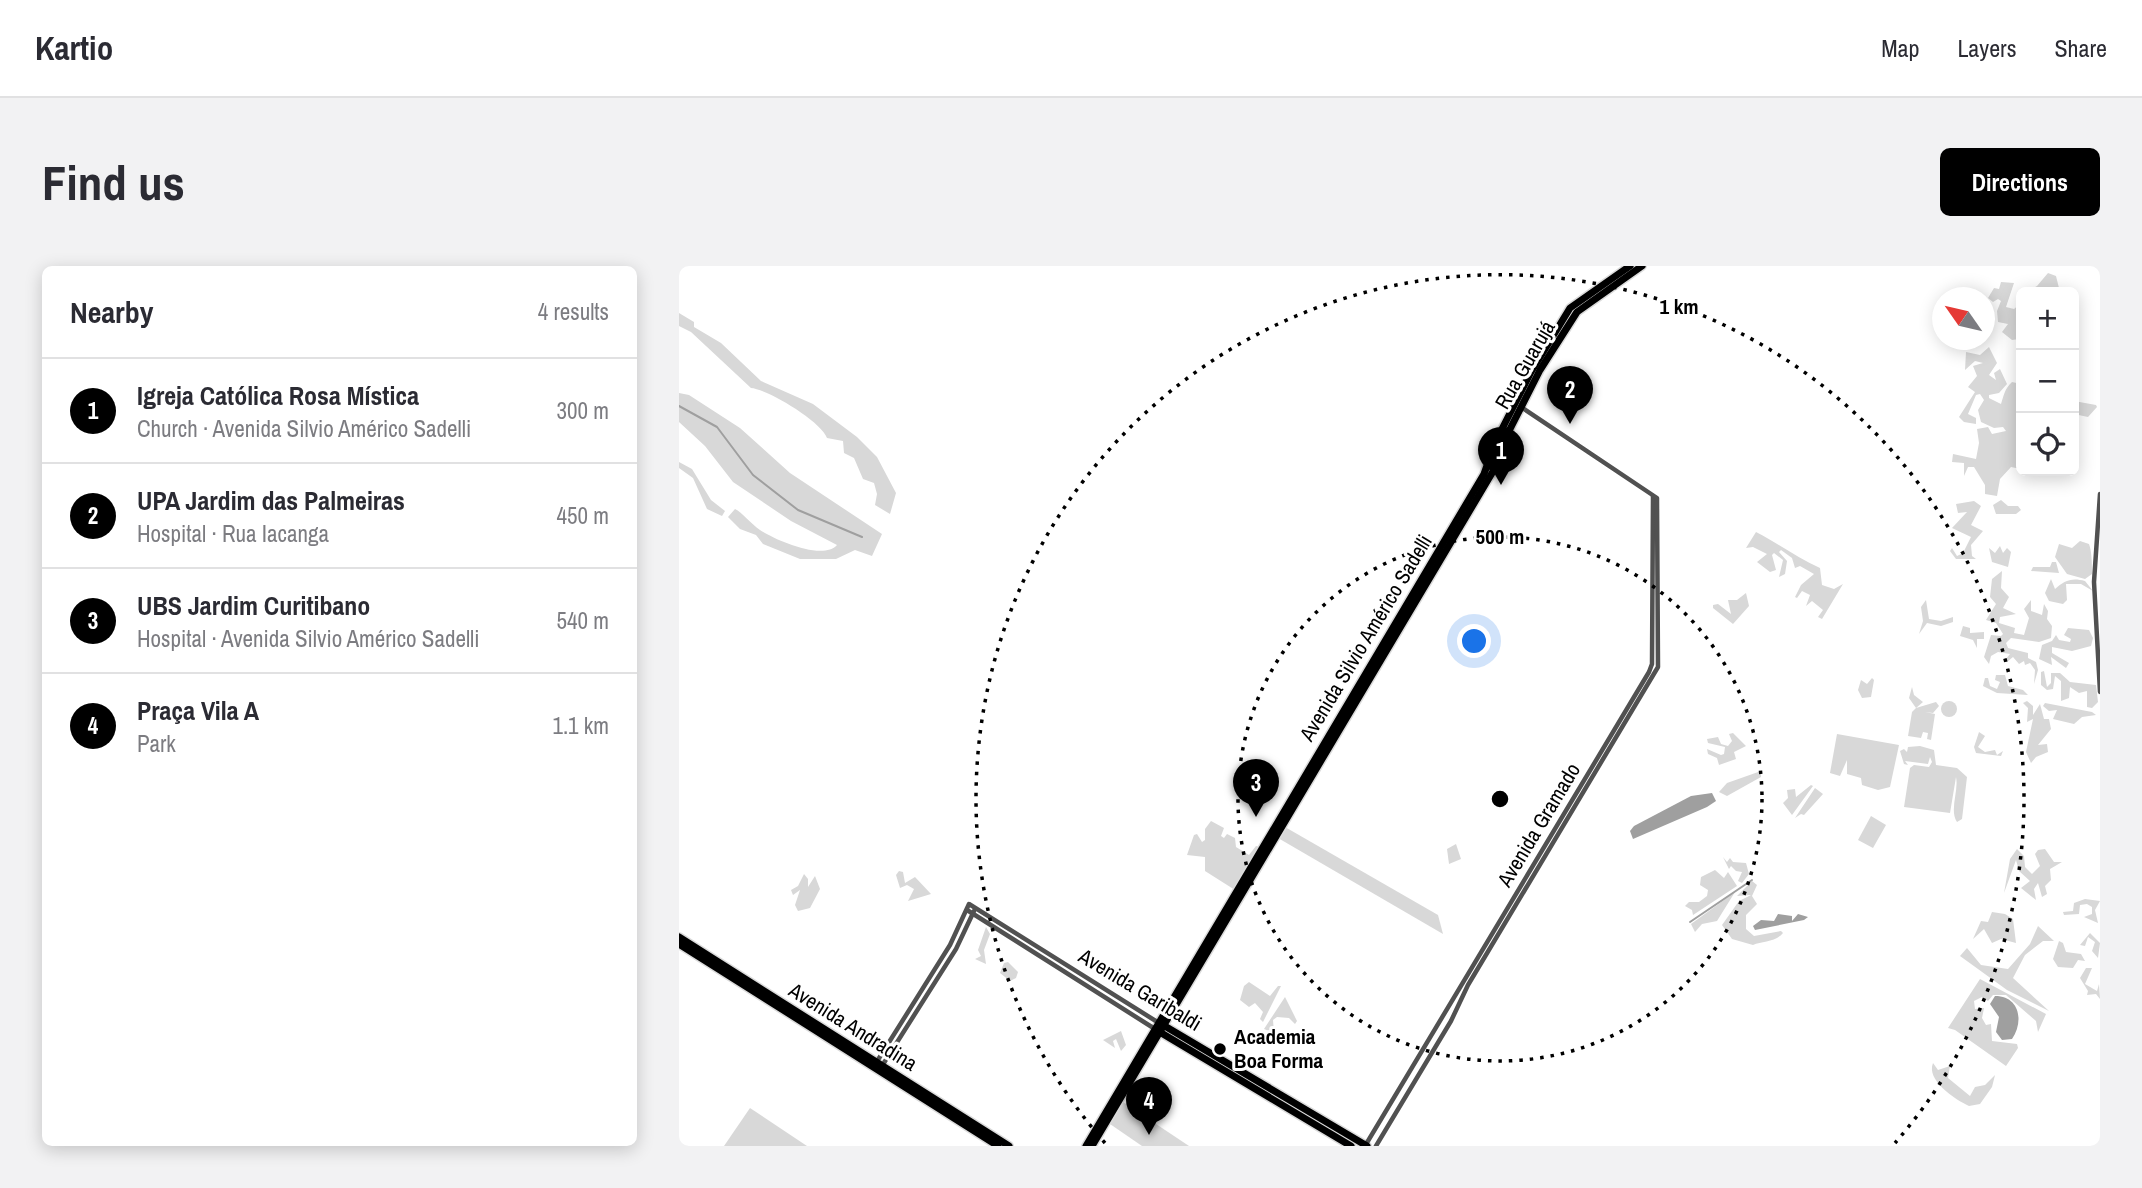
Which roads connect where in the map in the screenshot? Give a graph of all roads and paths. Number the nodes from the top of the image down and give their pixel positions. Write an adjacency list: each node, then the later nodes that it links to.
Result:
1 (1630, 266): 4 (main road, Rua Guarujá)
2 (1642, 266): 3 (main road, Rua Guarujá)
3 (1520, 406): 4 (main road, Rua Guarujá); 6 (street)
4 (1504, 434): 16 (main road, Avenida Silvio Américo Sadelli)
5 (2100, 494): 7 (street)
6 (1655, 497): 17 (street, Avenida Gramado); 18 (street, Avenida Gramado)
7 (2100, 692)
8 (967, 910): 9 (street, Avenida Garibaldi); 9 (street, Avenida Garibaldi); 19 (street)
9 (974, 910): 12 (street, Avenida Garibaldi); 13 (street, Avenida Garibaldi); 19 (street)
10 (679, 937): 15 (main road, Avenida Andradina)
11 (679, 944): 15 (main road, Avenida Andradina)
12 (1038, 947): 13 (street); 14 (street, Avenida Garibaldi)
13 (1035, 952): 14 (street, Avenida Garibaldi)
14 (1084, 980): 16 (street, Avenida Garibaldi)
15 (760, 992): 19 (main road, Avenida Andradina)
16 (1159, 1027): 25 (main road, Avenida Silvio Américo Sadelli); 26 (main road, Avenida Silvio Américo Sadelli); 27 (main road, Avenida Garibaldi); 28 (main road, Avenida Garibaldi)
17 (1425, 1050): 18 (street); 20 (street, Avenida Gramado)
18 (1431, 1053): 21 (street, Avenida Gramado)
19 (878, 1066): 22 (main road, Avenida Andradina)
20 (1400, 1091): 21 (street); 28 (street, Avenida Gramado)
21 (1407, 1094): 29 (street, Avenida Gramado)
22 (961, 1119): 23 (main road, Avenida Andradina); 24 (main road, Avenida Andradina)
23 (998, 1146)
24 (1009, 1146)
25 (1086, 1146)
26 (1092, 1146)
27 (1351, 1146)
28 (1366, 1146)
29 (1377, 1146)

